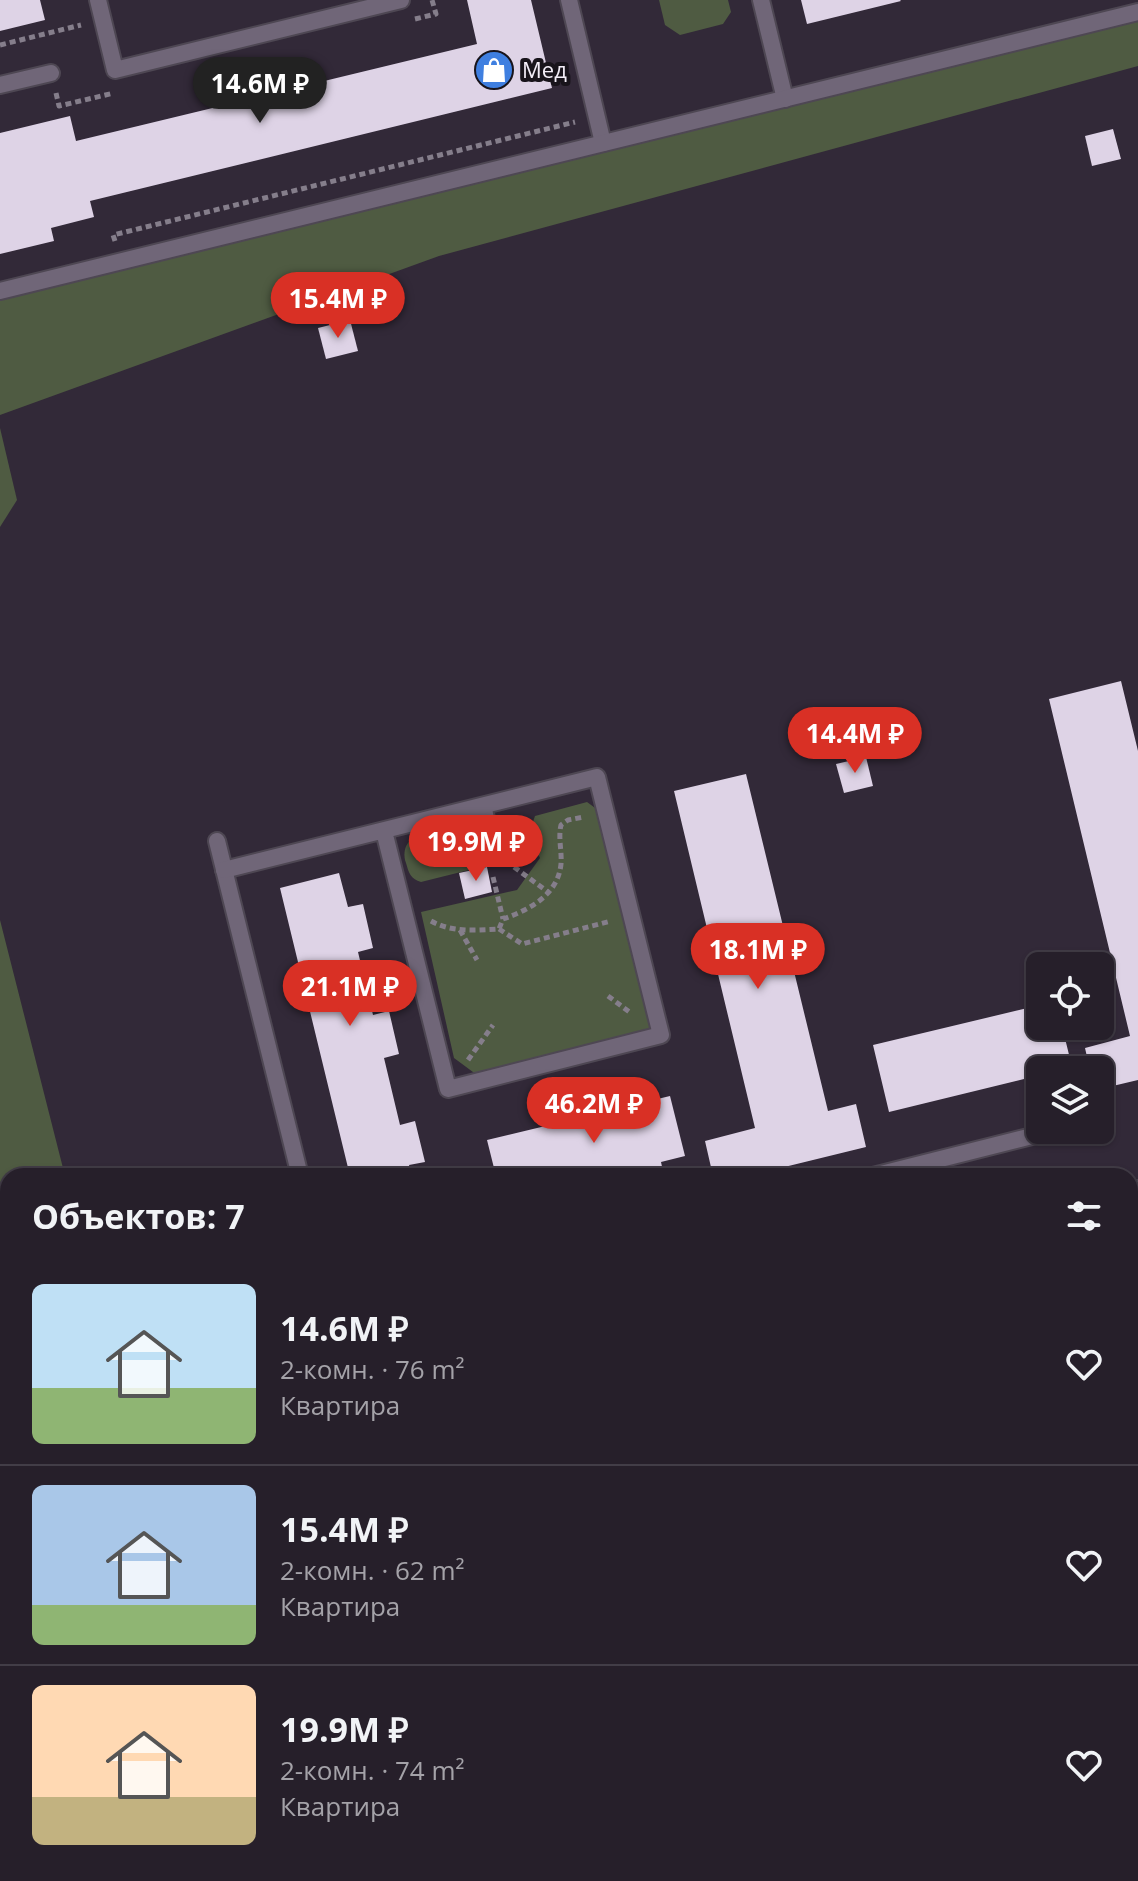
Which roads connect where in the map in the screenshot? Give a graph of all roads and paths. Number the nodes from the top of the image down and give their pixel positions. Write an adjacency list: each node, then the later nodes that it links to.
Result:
1 (98, 0): 6 (lane)
2 (401, 0): 6 (lane)
3 (569, 0): 12 (lane)
4 (761, 0): 10 (lane)
5 (1138, 12): 10 (lane)
6 (103, 20): 7 (path)
7 (0, 45)
8 (51, 73): 9 (lane)
9 (0, 85)
10 (785, 99): 12 (lane)
11 (585, 120): 13 (path)
12 (603, 143): 14 (lane)
13 (113, 235)
14 (0, 291)
15 (483, 806): 17 (lane); 19 (lane); 23 (lane)
16 (593, 822): 21 (path)
17 (384, 831): 20 (lane); 22 (lane)
18 (217, 841): 20 (lane)
19 (495, 855): 21 (path); 24 (path)
20 (224, 870): 29 (lane)
21 (548, 892): 24 (path)
22 (403, 907): 23 (lane); 26 (path)
23 (632, 916): 25 (path)
24 (503, 919): 25 (path)
25 (499, 929): 26 (path)
26 (460, 930): 27 (path)
27 (477, 960)
28 (1026, 1138): 30 (lane)
29 (298, 1168)
30 (905, 1168)

